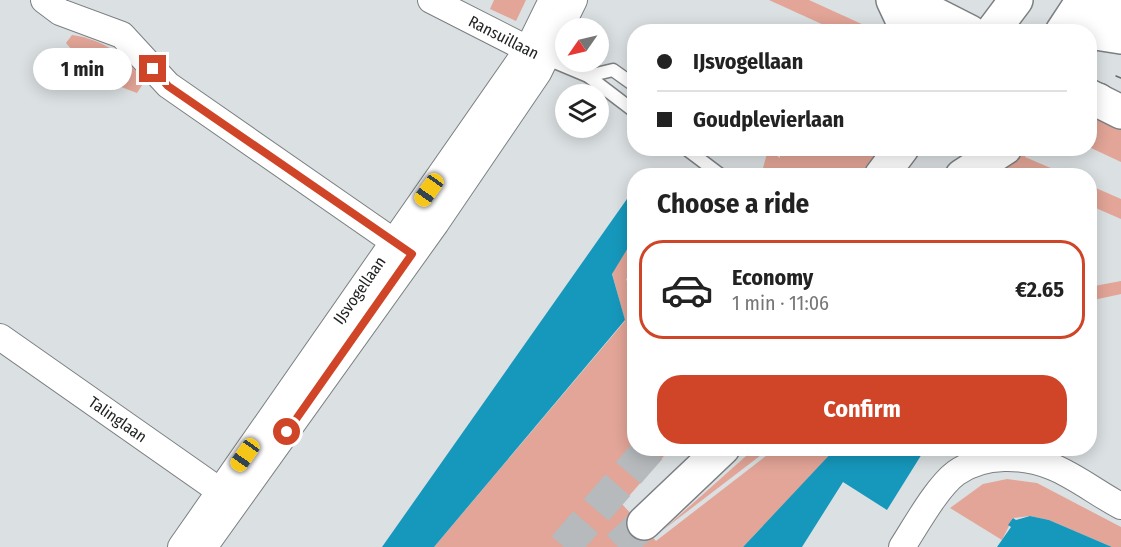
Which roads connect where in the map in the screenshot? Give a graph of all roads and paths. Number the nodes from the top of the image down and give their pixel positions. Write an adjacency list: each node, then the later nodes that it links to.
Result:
1 (44, 0): 25 (street)
2 (431, 0): 17 (street, Ransuillaan)
3 (552, 0): 17 (street, IJsvogellaan)
4 (574, 0): 17 (street, IJsvogellaan)
5 (893, 0): 11 (main road)
6 (907, 0): 12 (main road)
7 (1016, 0): 13 (main road)
8 (1083, 0): 14 (main road)
9 (1095, 0): 10 (main road)
10 (1121, 13)
11 (904, 24)
12 (954, 24)
13 (998, 24)
14 (1067, 24)
15 (1097, 33): 16 (main road)
16 (1121, 37)
17 (537, 54): 18 (lane); 25 (street, IJsvogellaan)
18 (588, 76): 19 (lane); 20 (lane)
19 (627, 80)
20 (627, 106)
21 (696, 156): 23 (lane)
22 (992, 156): 24 (main road)
23 (712, 168)
24 (974, 168)
25 (402, 248): 28 (street, IJsvogellaan)
26 (0, 337): 28 (street, Talinglaan)
27 (715, 456): 30 (main road)
28 (228, 497): 31 (street, IJsvogellaan); 32 (street, IJsvogellaan)
29 (1120, 504): 33 (street)
30 (644, 523)
31 (182, 547)
32 (204, 547)
33 (902, 547)

